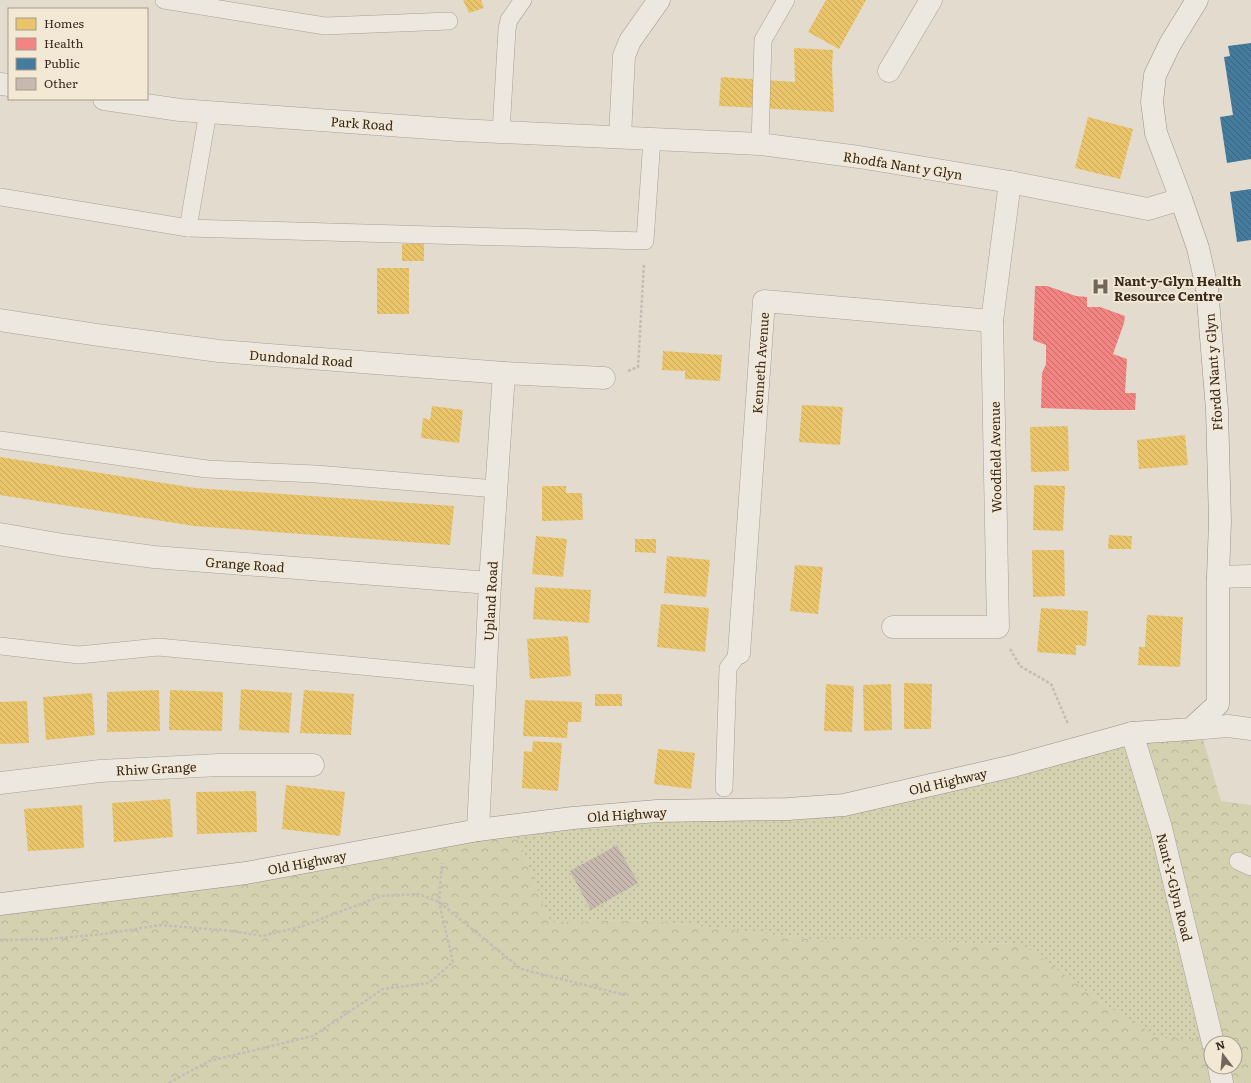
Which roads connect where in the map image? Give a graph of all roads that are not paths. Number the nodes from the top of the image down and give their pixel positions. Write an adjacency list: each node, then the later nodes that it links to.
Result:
1 (164, 0): 7 (lane)
2 (523, 0): 11 (lane)
3 (659, 0): 12 (street)
4 (786, 0): 14 (lane)
5 (931, 0): 8 (street)
6 (1197, 0): 17 (street, Ffordd Nant y Glyn)
7 (449, 21)
8 (890, 71)
9 (111, 100): 10 (street, Park Road)
10 (208, 112): 11 (street, Park Road); 18 (lane)
11 (501, 132): 12 (street, Park Road)
12 (620, 137): 13 (street, Rhodfa Nant y Glyn)
13 (652, 138): 14 (street, Rhodfa Nant y Glyn); 18 (lane)
14 (760, 144): 15 (street, Rhodfa Nant y Glyn)
15 (1010, 182): 17 (street, Rhodfa Nant y Glyn); 20 (street, Woodfield Avenue)
16 (0, 197): 18 (lane)
17 (1181, 199): 27 (street, Ffordd Nant y Glyn)
18 (188, 228)
19 (0, 320): 21 (street, Dundonald Road)
20 (992, 321): 29 (street, Woodfield Avenue); 31 (street, Kenneth Avenue)
21 (504, 373): 22 (street, Dundonald Road); 24 (street, Upland Road)
22 (604, 378)
23 (0, 440): 24 (lane)
24 (496, 489): 28 (street, Upland Road)
25 (0, 534): 28 (street, Grange Road)
26 (1251, 576): 27 (street)
27 (1218, 577): 33 (street, Ffordd Nant y Glyn)
28 (490, 583): 32 (street, Upland Road)
29 (893, 627)
30 (0, 646): 32 (lane)
31 (739, 653): 38 (lane)
32 (486, 678): 39 (street, Upland Road)
33 (1191, 729): 34 (street, Old Highway); 35 (street, Old Highway)
34 (1251, 729)
35 (1132, 733): 39 (street, Old Highway); 41 (street, Nant-Y-Glyn Road)
36 (313, 765): 37 (street, Rhiw Grange)
37 (0, 783)
38 (724, 788)
39 (478, 830): 40 (street, Old Highway)
40 (0, 904)
41 (1211, 1035)

